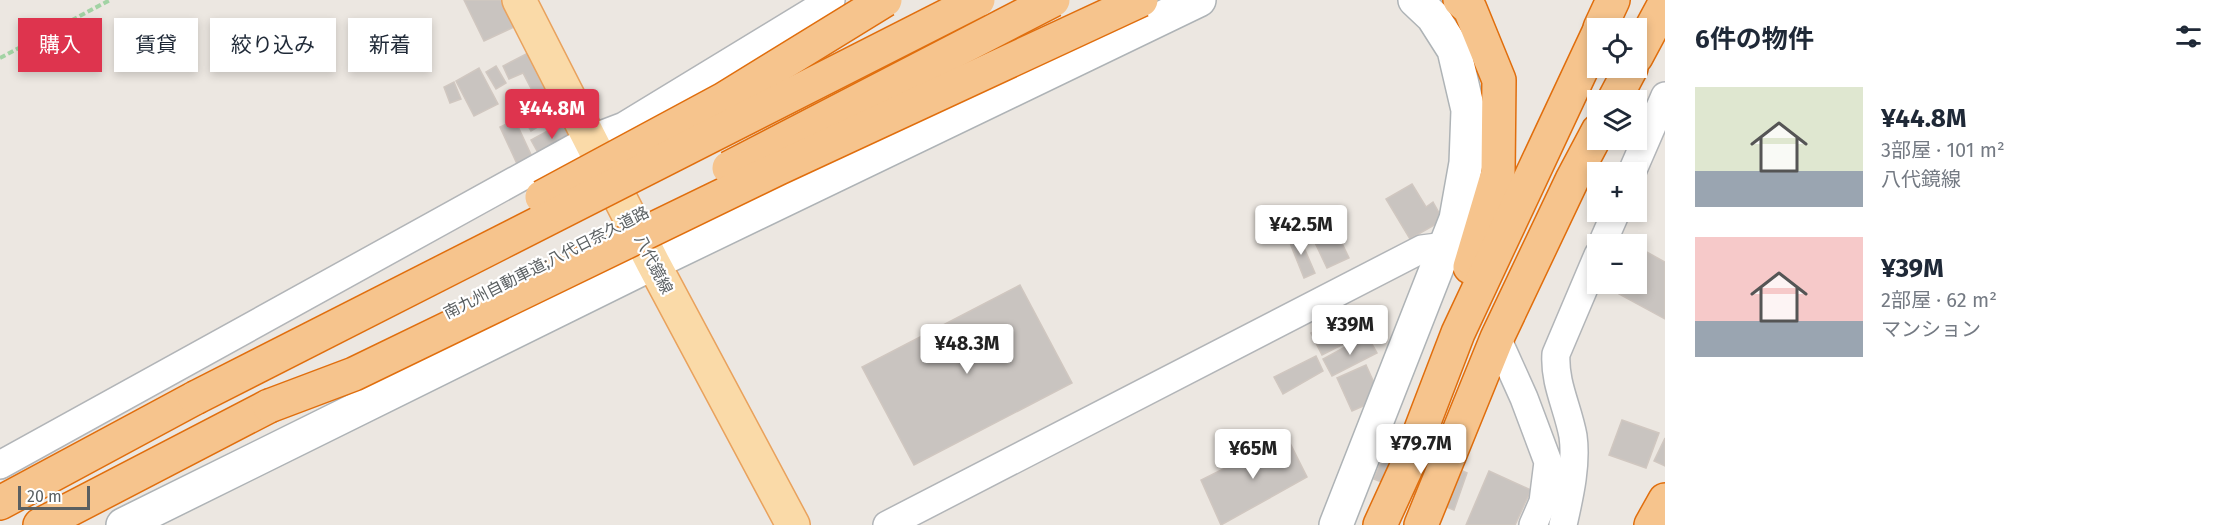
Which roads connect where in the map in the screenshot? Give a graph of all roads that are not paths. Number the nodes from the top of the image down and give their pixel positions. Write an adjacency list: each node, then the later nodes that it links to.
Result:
1 (519, 0): 18 (main road, 八代鏡線)
2 (831, 0): 18 (street)
3 (885, 0): 28 (highway, bridge)
4 (978, 0): 28 (highway, bridge)
5 (1053, 0): 29 (highway, 南九州自動車道;八代日奈久道路, bridge)
6 (1141, 0): 29 (highway, bridge)
7 (1199, 0): 24 (street)
8 (1415, 0): 23 (street)
9 (1460, 0): 26 (highway)
10 (1613, 0): 13 (highway)
11 (1643, 0): 14 (highway)
12 (1665, 3): 15 (highway)
13 (1605, 18)
14 (1637, 18)
15 (1647, 37)
16 (1587, 57): 26 (highway)
17 (1665, 96): 21 (street)
18 (590, 139): 24 (main road, 八代鏡線); 30 (street)
19 (1587, 144): 22 (highway)
20 (1588, 150): 22 (highway)
21 (1636, 162)
22 (1572, 180): 27 (highway)
23 (1445, 246): 36 (street); 37 (street)
24 (653, 263): 34 (street); 35 (main road, 八代鏡線)
25 (1587, 281): 41 (street)
26 (1458, 333): 38 (highway)
27 (1497, 338): 39 (highway); 40 (street)
28 (195, 398): 32 (highway)
29 (269, 406): 33 (highway, 南九州自動車道;八代日奈久道路)
30 (0, 465)
31 (1665, 500): 42 (highway)
32 (0, 503)
33 (40, 525)
34 (123, 525)
35 (793, 525)
36 (887, 525)
37 (1336, 525)
38 (1380, 525)
39 (1421, 525)
40 (1533, 525)
41 (1563, 525)
42 (1651, 525)

